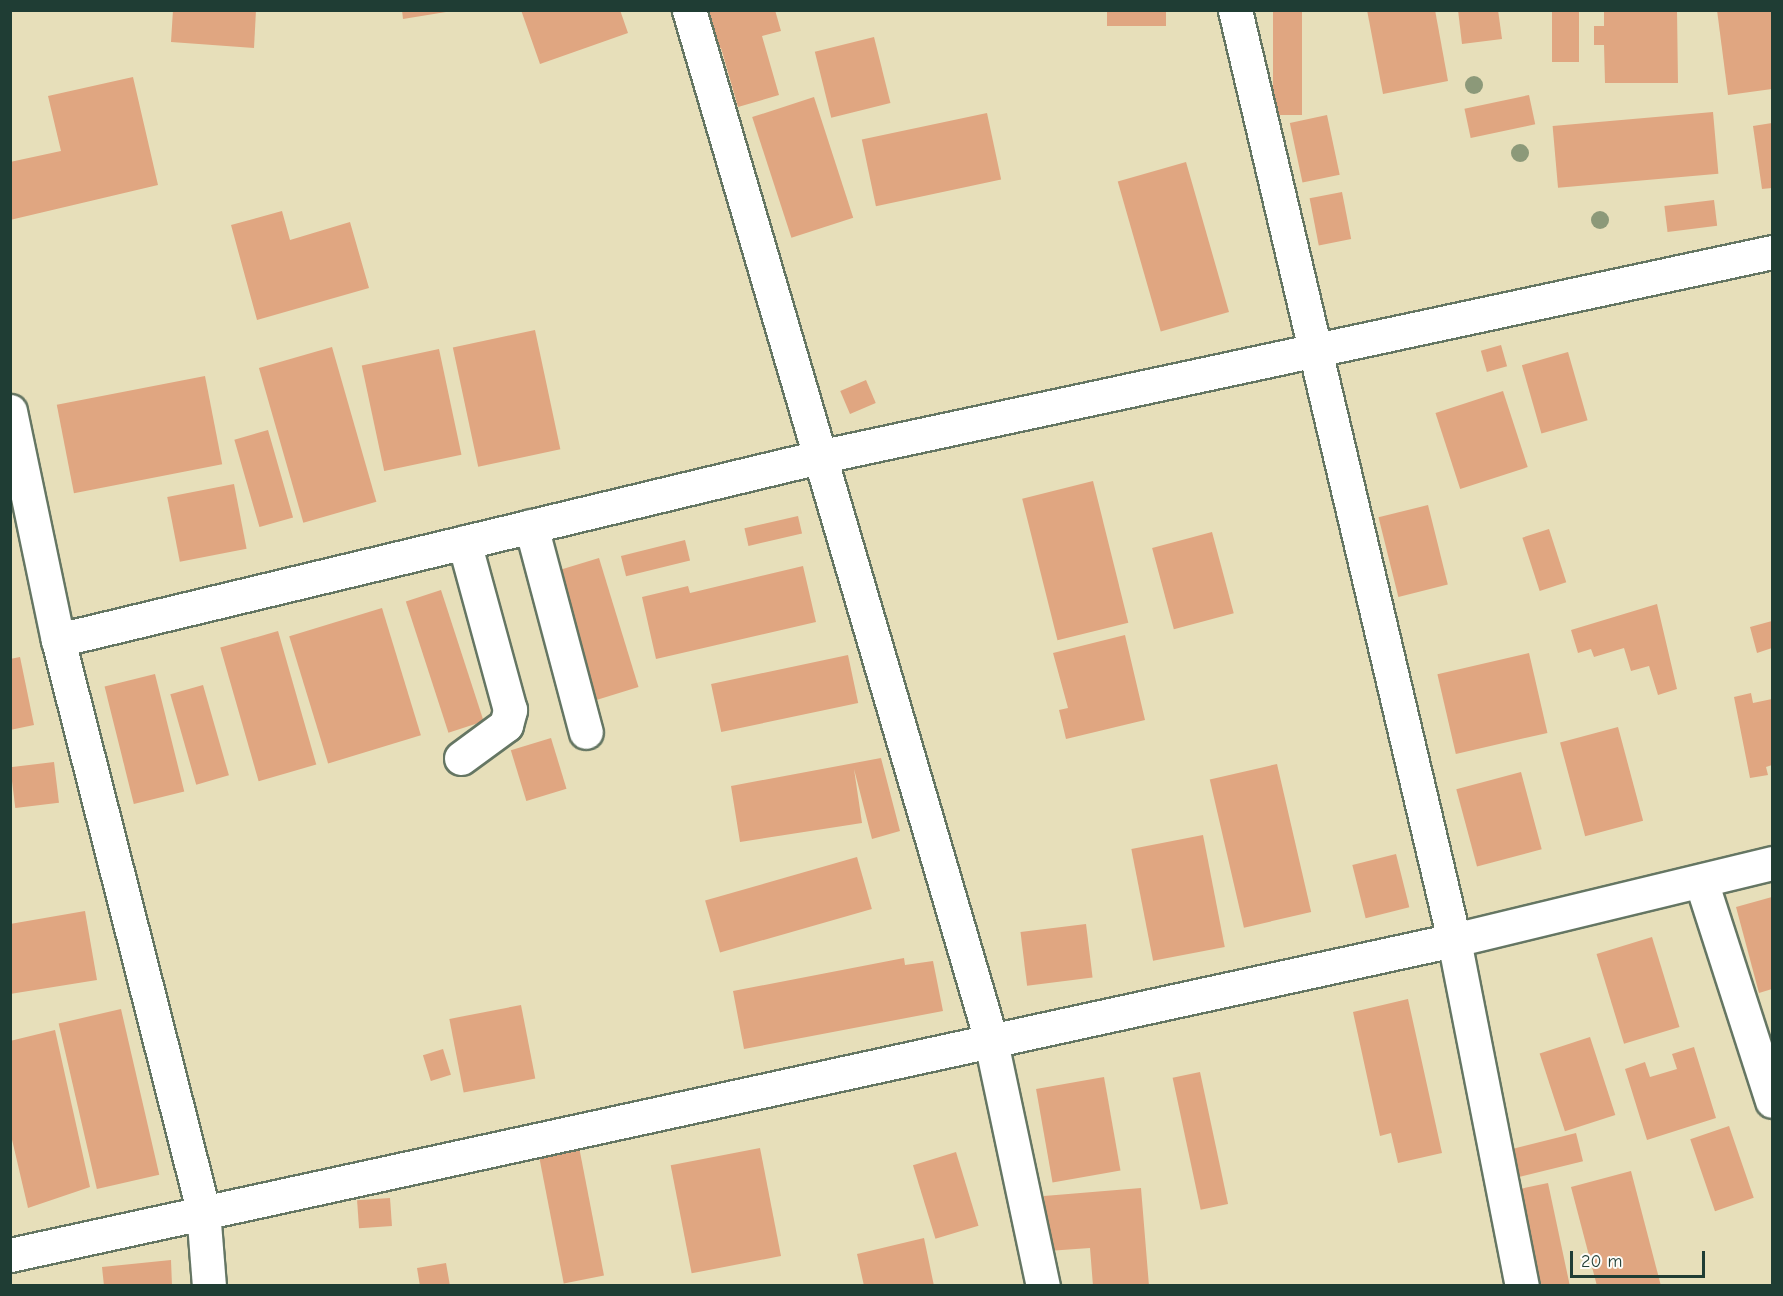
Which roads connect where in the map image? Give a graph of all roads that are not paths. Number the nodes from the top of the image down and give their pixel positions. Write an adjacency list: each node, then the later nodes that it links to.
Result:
1 (689, 10): 6 (street)
2 (1235, 10): 4 (street)
3 (1773, 252): 4 (street)
4 (1311, 351): 6 (street); 15 (street)
5 (10, 411): 7 (street)
6 (823, 456): 8 (street); 16 (street)
7 (19, 501): 10 (street)
8 (531, 526): 9 (street); 11 (street)
9 (464, 542): 10 (street); 12 (street)
10 (58, 640): 18 (street)
11 (586, 732)
12 (460, 758)
13 (1773, 864): 14 (street)
14 (1701, 880): 15 (street); 17 (street)
15 (1454, 940): 16 (street); 22 (street)
16 (990, 1037): 18 (street); 21 (street)
17 (1773, 1101)
18 (203, 1210): 19 (street); 20 (street)
19 (10, 1255)
20 (209, 1286)
21 (1043, 1286)
22 (1522, 1286)

